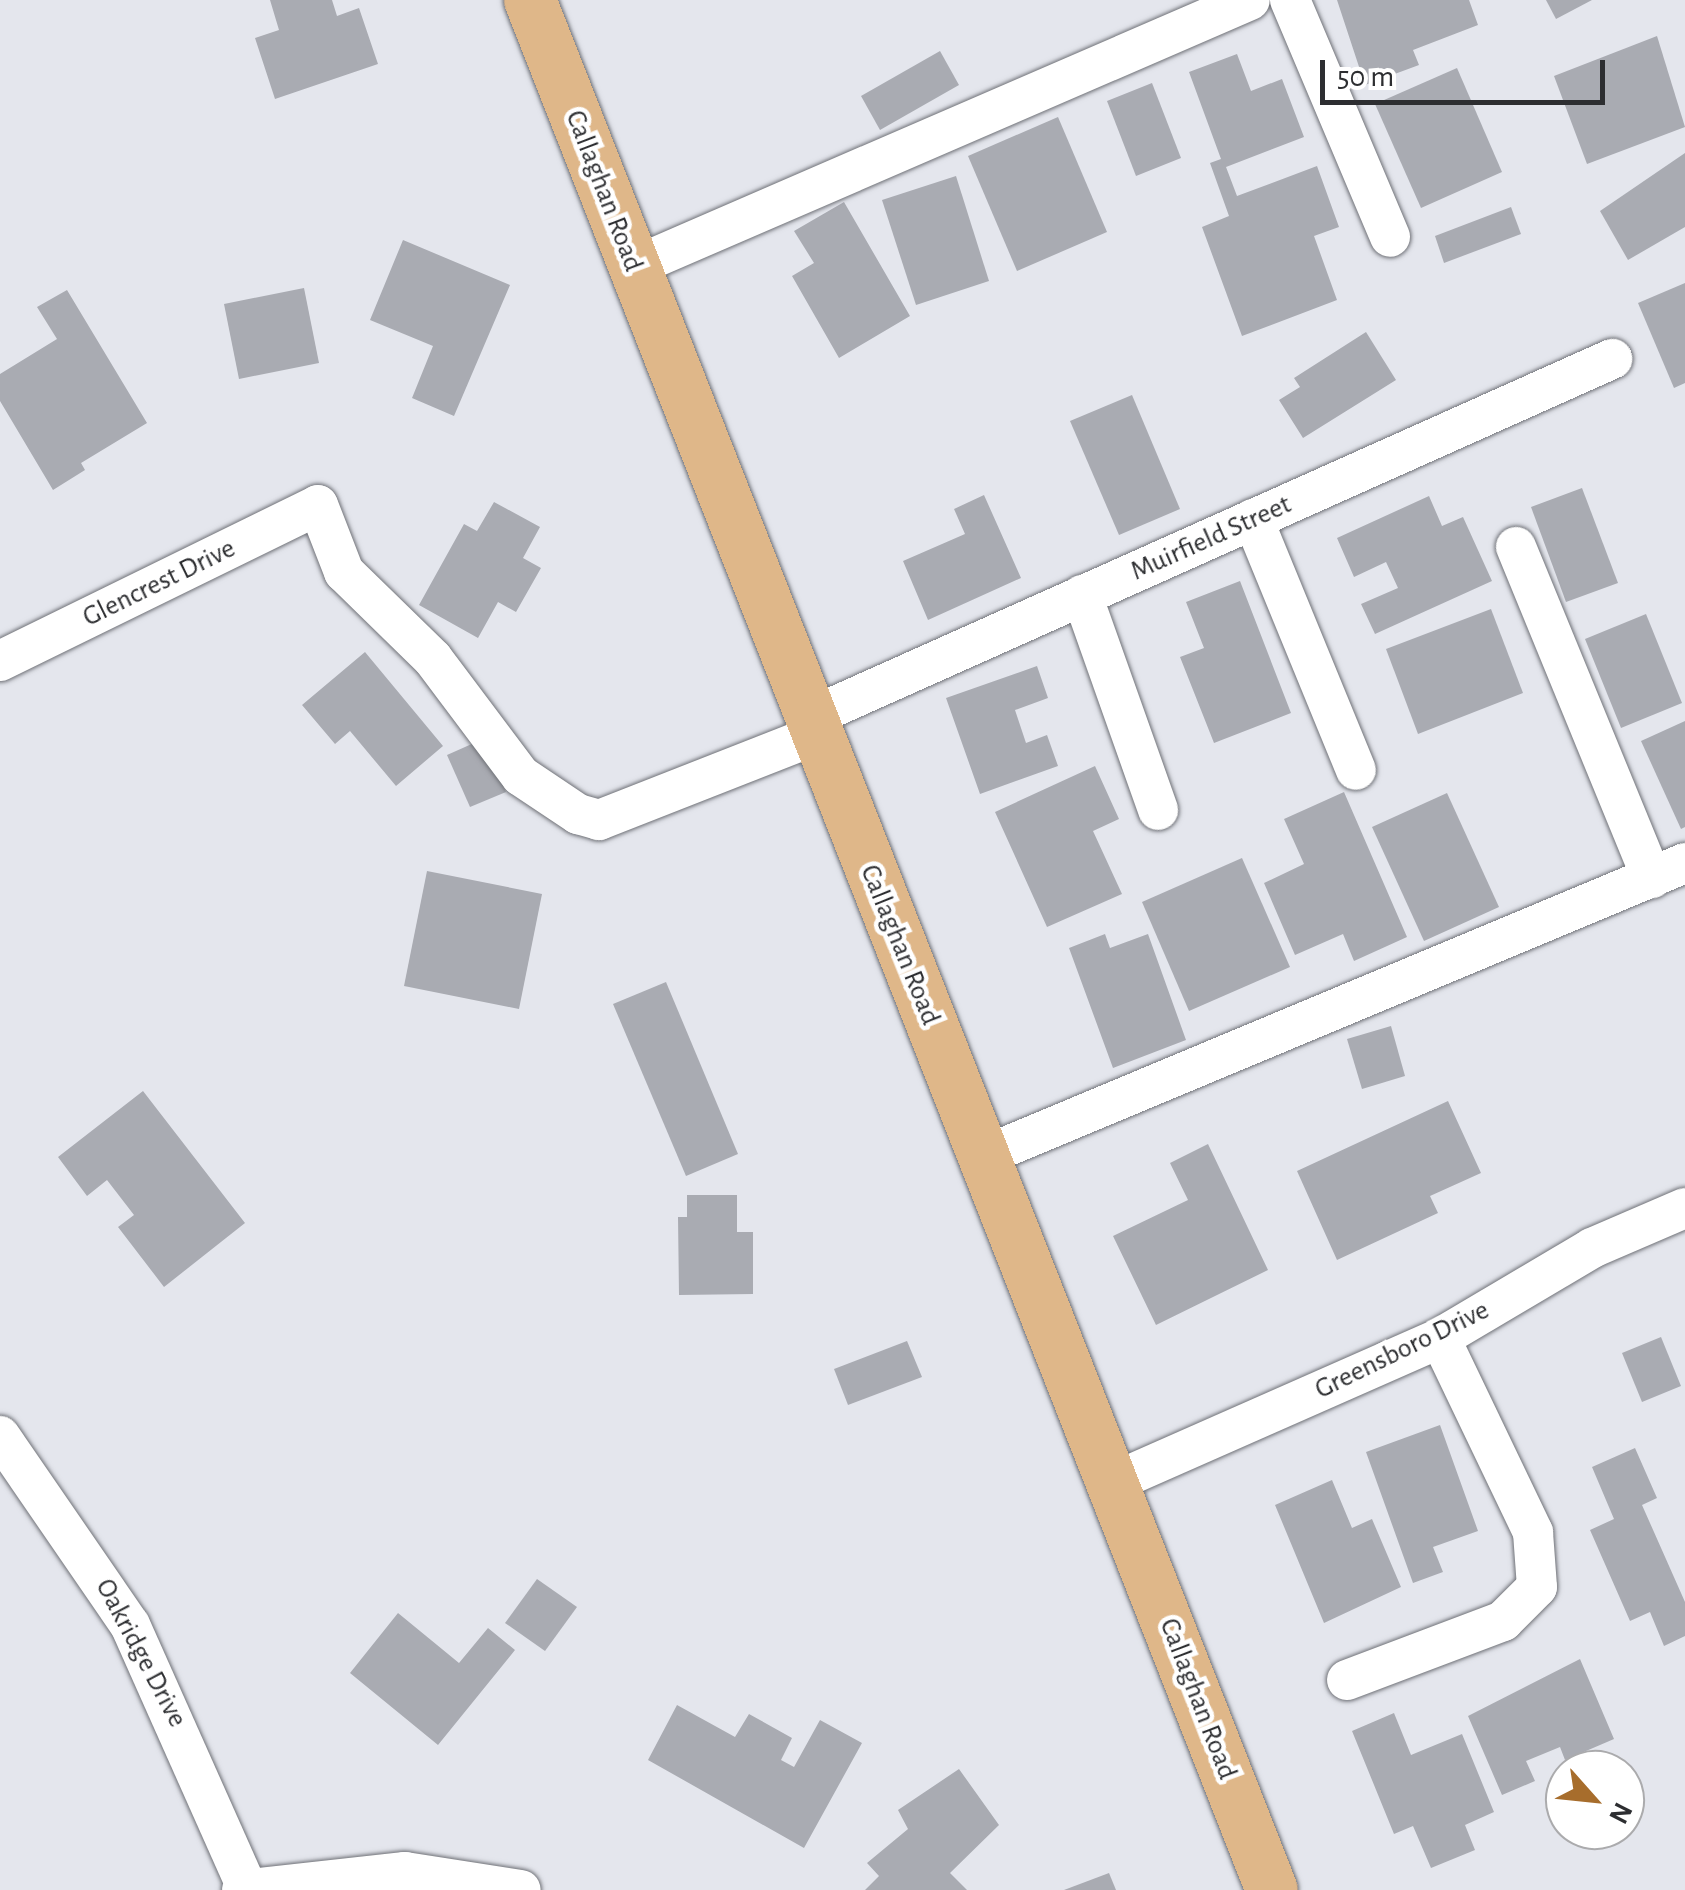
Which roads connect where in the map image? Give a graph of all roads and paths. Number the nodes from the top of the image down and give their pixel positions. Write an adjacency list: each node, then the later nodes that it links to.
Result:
1 (530, 0): 5 (main road, Callaghan Road)
2 (1250, 0): 5 (street)
3 (1290, 0): 4 (street)
4 (1390, 238)
5 (633, 267): 12 (main road, Callaghan Road)
6 (1612, 359): 8 (street, Muirfield Street)
7 (318, 505): 11 (street, Glencrest Drive); 12 (street, Muirfield Street)
8 (1253, 519): 10 (street, Muirfield Street); 13 (street)
9 (1516, 547): 15 (street)
10 (1082, 595): 12 (street, Muirfield Street); 14 (street)
11 (0, 661)
12 (812, 726): 16 (main road, Callaghan Road)
13 (1356, 770)
14 (1158, 810)
15 (1668, 870): 16 (street)
16 (984, 1156): 20 (main road, Callaghan Road)
17 (1685, 1208): 18 (street, Greensboro Drive)
18 (1440, 1338): 20 (street, Greensboro Drive); 21 (street)
19 (0, 1436): 22 (street, Oakridge Drive)
20 (1114, 1482): 24 (main road, Callaghan Road)
21 (1347, 1680)
22 (246, 1890): 23 (street)
23 (521, 1890)
24 (1272, 1890)

